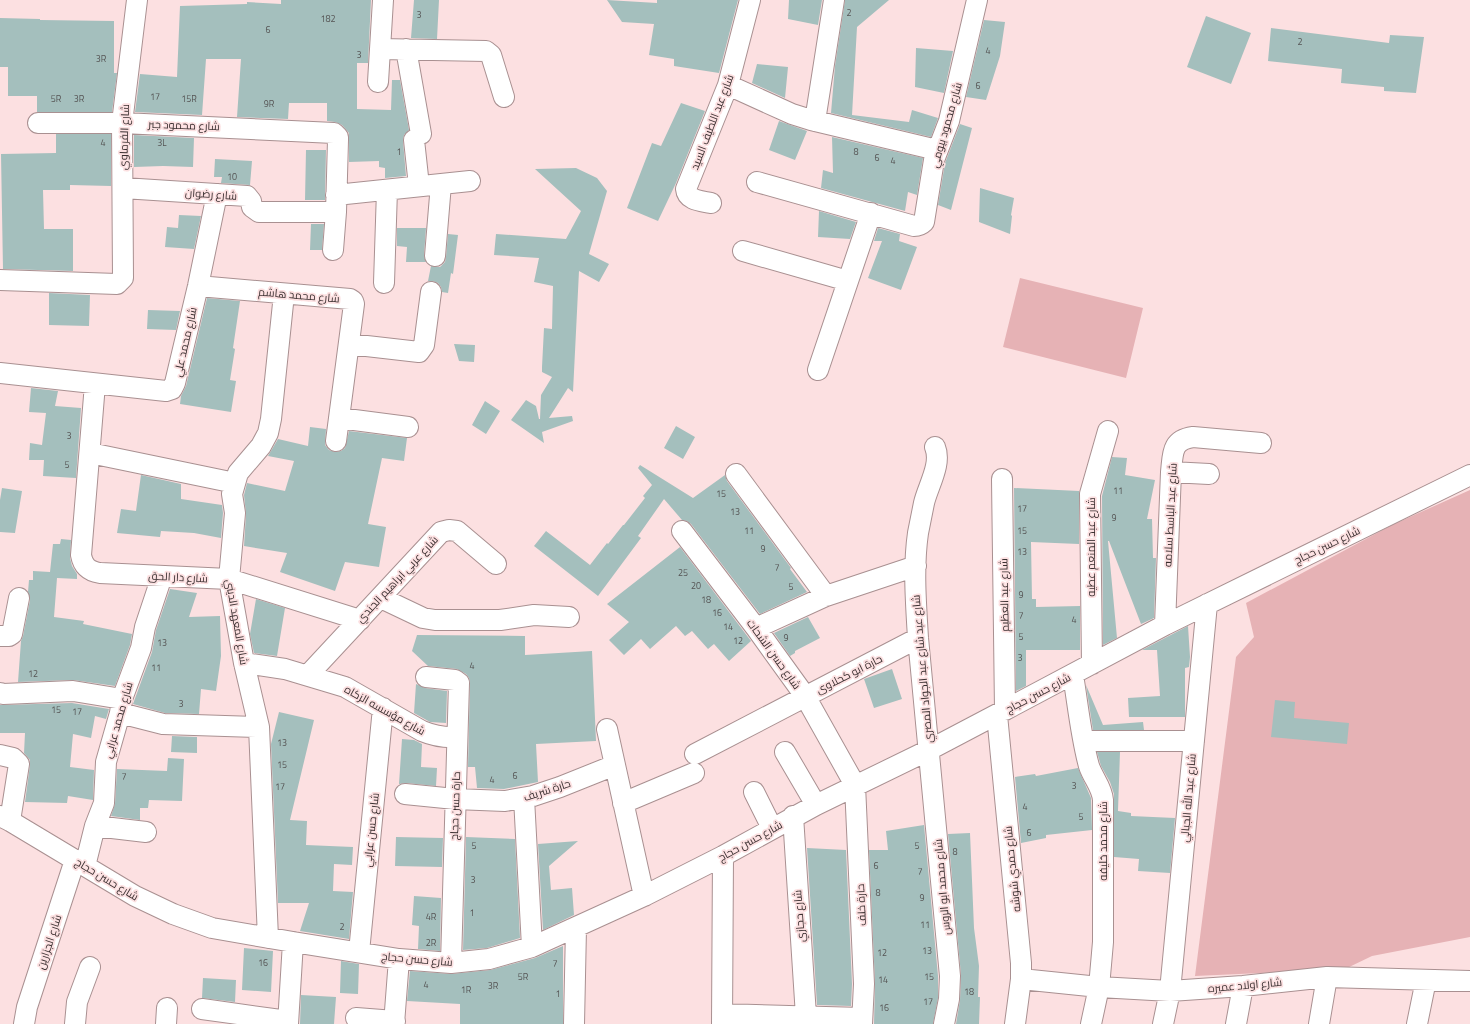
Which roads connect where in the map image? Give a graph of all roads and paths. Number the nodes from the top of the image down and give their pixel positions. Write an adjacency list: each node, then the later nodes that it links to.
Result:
1 (137, 0): 13 (street, شارع الفرماوي)
2 (383, 0): 6 (street)
3 (750, 0): 9 (street, شارع عبد اللطيف السيد)
4 (834, 0): 11 (street)
5 (977, 0): 14 (street, شارع محمود بيومي)
6 (380, 49): 7 (street); 8 (street)
7 (406, 49): 10 (street); 18 (street)
8 (378, 82)
9 (728, 85): 11 (street); 23 (street, شارع عبد اللطيف السيد)
10 (504, 97)
11 (814, 121): 14 (street)
12 (38, 123): 13 (street, شارع محمود جبر)
13 (122, 123): 19 (street, شارع الفرماوي); 22 (street, شارع محمود جبر)
14 (937, 150): 24 (street, شارع محمود بيومي)
15 (470, 181): 17 (street)
16 (757, 182): 24 (street)
17 (441, 184): 18 (street); 27 (street)
18 (419, 186): 20 (street)
19 (123, 188): 21 (street, شارع رضوان); 28 (street, شارع الفرماوي)
20 (387, 190): 22 (street); 30 (street)
21 (217, 194): 22 (street, شارع رضوان); 31 (street, شارع محمد علي)
22 (336, 203): 25 (street)
23 (711, 203)
24 (871, 213): 29 (street)
25 (333, 250)
26 (743, 250): 29 (street)
27 (435, 256)
28 (0, 280)
29 (848, 281): 35 (street)
30 (384, 283)
31 (198, 286): 33 (street, شارع محمد هاشم); 37 (street, شارع محمد علي)
32 (431, 292): 34 (street)
33 (284, 294): 34 (street, شارع محمد هاشم); 50 (street, شارع المعهد الديني)
34 (349, 344): 38 (street, شارع محمد هاشم)
35 (818, 370)
36 (0, 373): 37 (street, شارع محمد علي)
37 (95, 384): 44 (street)
38 (339, 418): 39 (street); 41 (street, شارع محمد هاشم)
39 (408, 427)
40 (1108, 431): 67 (street, شارع عبد المنعم عطيه)
41 (336, 441)
42 (1261, 443): 45 (street, شارع عبد الباسط سلامه)
43 (936, 447): 53 (street, شارع عبد شارع عبد الجواد المصري)
44 (90, 453): 50 (street); 54 (street, شارع دار الحق)
45 (1171, 472): 47 (street); 62 (street, شارع عبد الباسط سلامه)
46 (736, 474): 56 (street)
47 (1209, 474)
48 (1470, 475): 59 (street, شارع حسن حجاج)
49 (1002, 479): 75 (street, شارع عبد العظيم)
50 (235, 483): 55 (street, شارع المعهد الديني)
51 (682, 531): 63 (street, شارع حسن الشحات)
52 (496, 564): 58 (street, شارع عربي ابراهيم الجندي)
53 (916, 566): 56 (street); 65 (street, شارع عبد شارع عبد الجواد المصري)
54 (162, 576): 55 (street, شارع دار الحق); 73 (street, شارع محمد عرابي)
55 (228, 579): 61 (street, شارع دار الحق); 66 (street, شارع المعهد الديني)
56 (826, 596): 63 (street)
57 (19, 598): 64 (street)
58 (380, 598): 60 (street); 61 (street, شارع عربي ابراهيم الجندي)
59 (1207, 604): 62 (street, شارع حسن حجاج); 80 (street, شارع عبد الله الجبالي)
60 (569, 617)
61 (360, 620): 68 (street, شارع عربي ابراهيم الجندي)
62 (1165, 625): 67 (street, شارع حسن حجاج)
63 (756, 628): 72 (street, شارع حسن الشحات)
64 (0, 636)
65 (918, 638): 72 (street, حارة ابو كحلاوى); 81 (street, شارع عبد شارع عبد الجواد المصري)
66 (244, 663): 68 (street, شارع مؤسسه الزكاه); 76 (street, شارع المعهد الديني)
67 (1092, 664): 69 (street, شارع حسن حجاج)
68 (308, 675): 74 (street, شارع مؤسسه الزكاه)
69 (1073, 675): 75 (street, شارع حسن حجاج); 79 (street, شارع محمد خليفه)
70 (426, 677): 78 (street, حارة حسن حجاج)
71 (0, 693): 73 (street)
72 (805, 696): 85 (street, شارع حسن الشحات); 90 (street, حارة ابو كحلاوى)
73 (121, 706): 76 (street); 94 (street, شارع محمد عرابي)
74 (383, 708): 78 (street, شارع مؤسسه الزكاه); 104 (street, شارع حسن عرابي)
75 (1001, 712): 81 (street, شارع حسن حجاج); 109 (street, شارع حمدي شوشه)
76 (259, 727): 101 (street, شارع المعهد الديني)
77 (607, 729): 84 (street)
78 (457, 737): 89 (street, حارة حسن حجاج)
79 (1084, 741): 80 (street); 113 (street, شارع محمد خليفه)
80 (1194, 741): 114 (street, شارع عبد الله الجبالي)
81 (929, 750): 85 (street, شارع حسن حجاج); 125 (street, شارع محمد ابو الروس)
82 (785, 752): 91 (street)
83 (0, 755): 93 (street)
84 (615, 765): 88 (street, حارة شريف); 90 (street)
85 (855, 785): 91 (street, شارع حسن حجاج); 119 (street, حارة خلف)
86 (754, 792): 95 (street)
87 (405, 794): 89 (street, حارة شريف)
88 (524, 798): 89 (street, حارة شريف); 103 (street)
89 (455, 799): 106 (street, حارة حسن حجاج)
90 (623, 803): 99 (street)
91 (816, 805): 92 (street, شارع حسن حجاج)
92 (793, 816): 95 (street, شارع حسن حجاج); 116 (street, شارع حجازي)
93 (3, 822): 98 (street, شارع حسن حجاج)
94 (95, 826): 96 (street); 98 (street, شارع محمد عرابي)
95 (772, 828): 97 (street, شارع حسن حجاج)
96 (142, 836)
97 (723, 856): 99 (street, شارع حسن حجاج); 118 (street)
98 (80, 863): 101 (street, شارع حسن حجاج); 122 (street, شارع الجزارين)
99 (644, 896): 100 (street, شارع حسن حجاج)
100 (576, 928): 103 (street, شارع حسن حجاج); 124 (street)
101 (268, 938): 102 (street, شارع حسن حجاج)
102 (293, 942): 104 (street, شارع حسن حجاج); 121 (street)
103 (532, 947): 106 (street, شارع حسن حجاج)
104 (359, 952): 105 (street, شارع حسن حجاج)
105 (399, 959): 106 (street, شارع حسن حجاج); 120 (street)
106 (451, 964)
107 (90, 967): 123 (street)
108 (1327, 977): 110 (street, شارع اولاد عميره); 112 (street, شارع اولاد عميره); 130 (street)
109 (1021, 979): 113 (street, شارع اولاد عميره); 126 (street, شارع حمدي شوشه)
110 (1426, 980): 111 (street, شارع اولاد عميره); 131 (street)
111 (1470, 981)
112 (1243, 986): 114 (street, شارع اولاد عميره); 129 (street)
113 (1099, 987): 114 (street, شارع اولاد عميره); 127 (street, شارع محمد خليفه)
114 (1170, 991): 128 (street, شارع عبد الله الجبالي)
115 (202, 1009): 121 (street)
116 (806, 1016): 118 (street); 119 (street)
117 (356, 1018): 120 (street)
118 (722, 1019)
119 (862, 1021)
120 (394, 1022)
121 (288, 1023)
122 (24, 1024)
123 (74, 1024)
124 (574, 1024)
125 (944, 1024)
126 (1015, 1024)
127 (1091, 1024)
128 (1164, 1024)
129 (1236, 1024)
130 (1319, 1024)
131 (1417, 1024)

